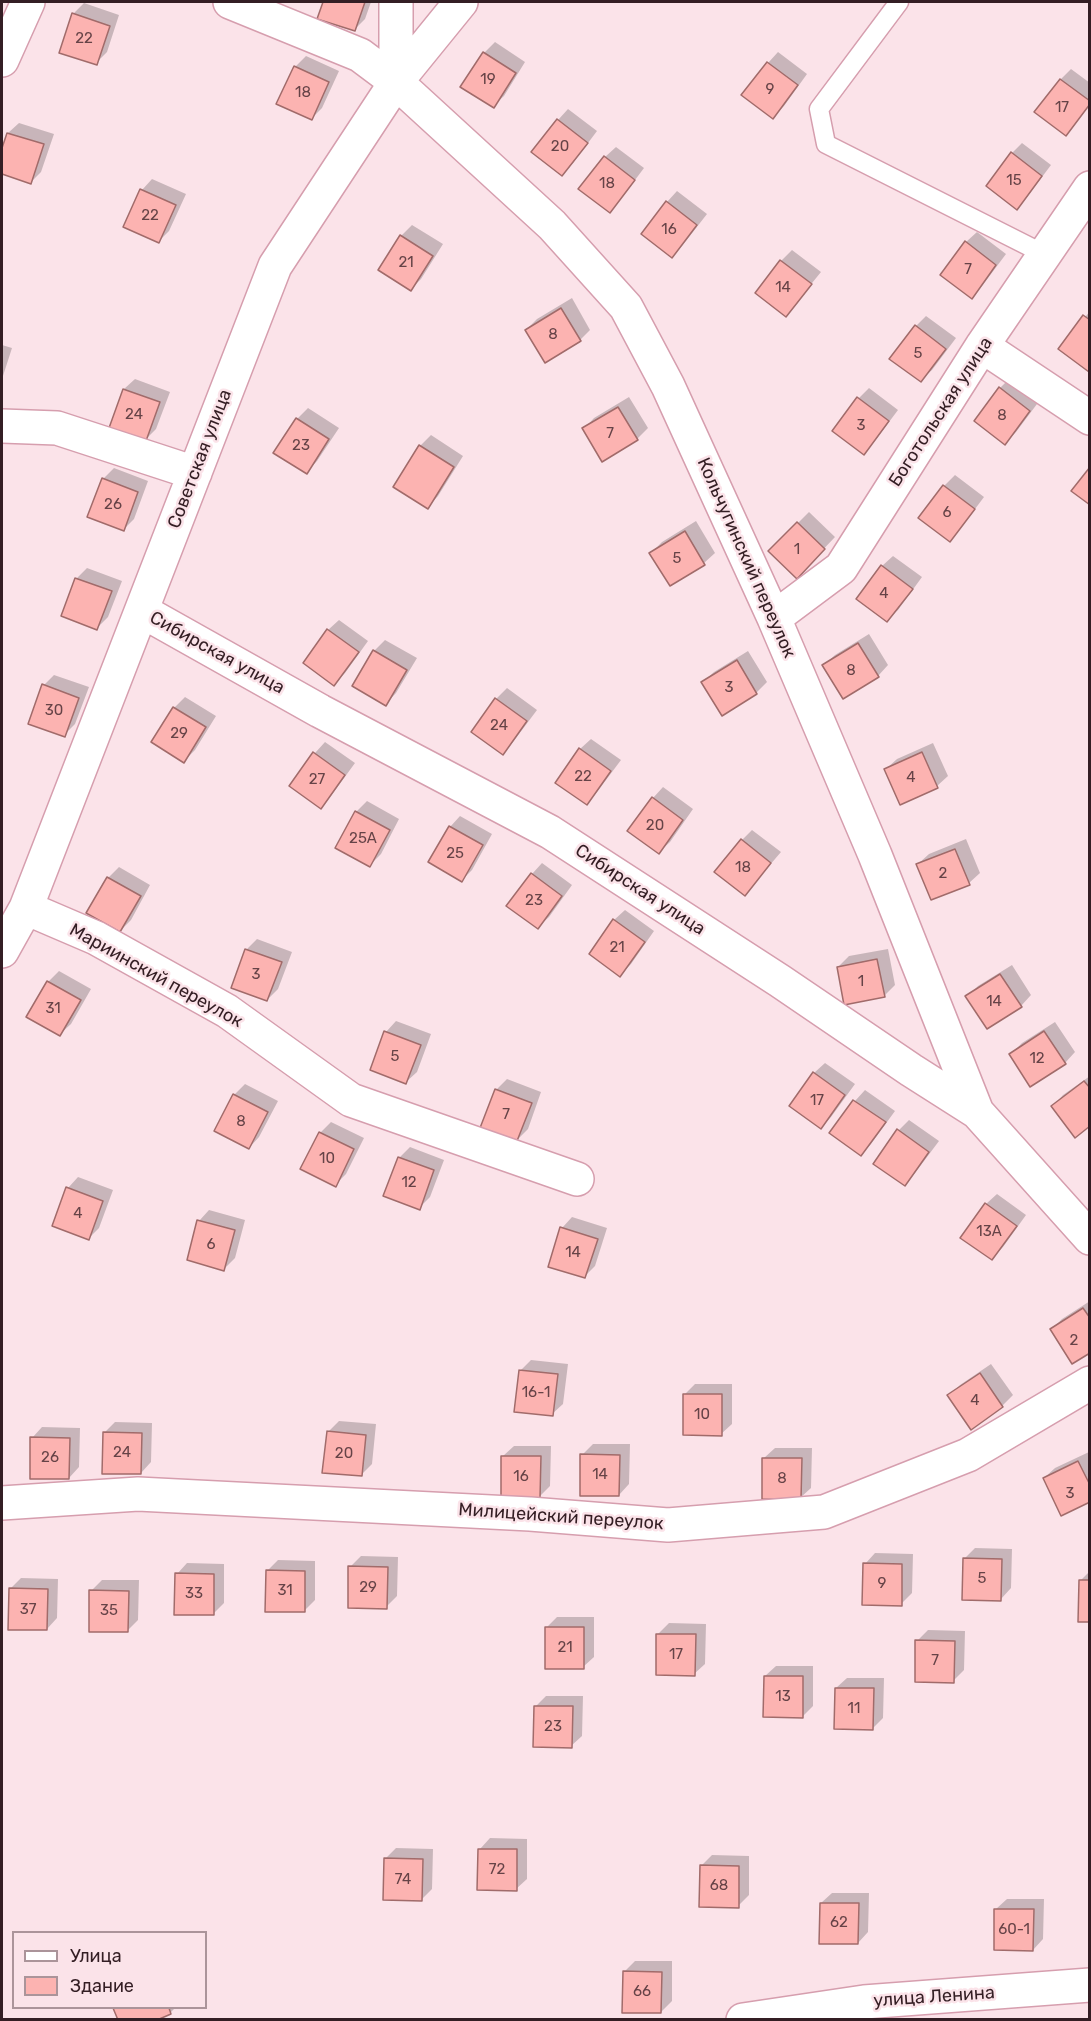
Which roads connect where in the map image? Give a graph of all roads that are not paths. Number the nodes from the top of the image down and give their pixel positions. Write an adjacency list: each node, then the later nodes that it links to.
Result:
1 (28, 2): 6 (street)
2 (230, 2): 7 (street, Кольчугинский переулок)
3 (396, 2): 7 (street)
4 (461, 2): 7 (street, Советская улица)
5 (899, 2): 9 (lane)
6 (2, 60)
7 (396, 82): 13 (street, Советская улица); 15 (street, Кольчугинский переулок)
8 (1089, 188): 9 (street, Боготольская улица)
9 (1044, 254): 10 (street, Боготольская улица)
10 (982, 346): 11 (street); 15 (street, Боготольская улица)
11 (1089, 418)
12 (2, 426): 13 (street)
13 (195, 472): 14 (street, Советская улица)
14 (142, 611): 16 (street, Советская улица); 18 (street, Сибирская улица)
15 (774, 618): 18 (street, Кольчугинский переулок)
16 (26, 908): 17 (street, Советская улица); 19 (street, Мариинский переулок)
17 (2, 951)
18 (977, 1112): 20 (street, Сибирская улица)
19 (577, 1179)
20 (1089, 1238)
21 (1089, 1383): 22 (street, Милицейский переулок)
22 (2, 1503)
23 (1089, 1985): 24 (street, улица Ленина)
24 (743, 2019)

